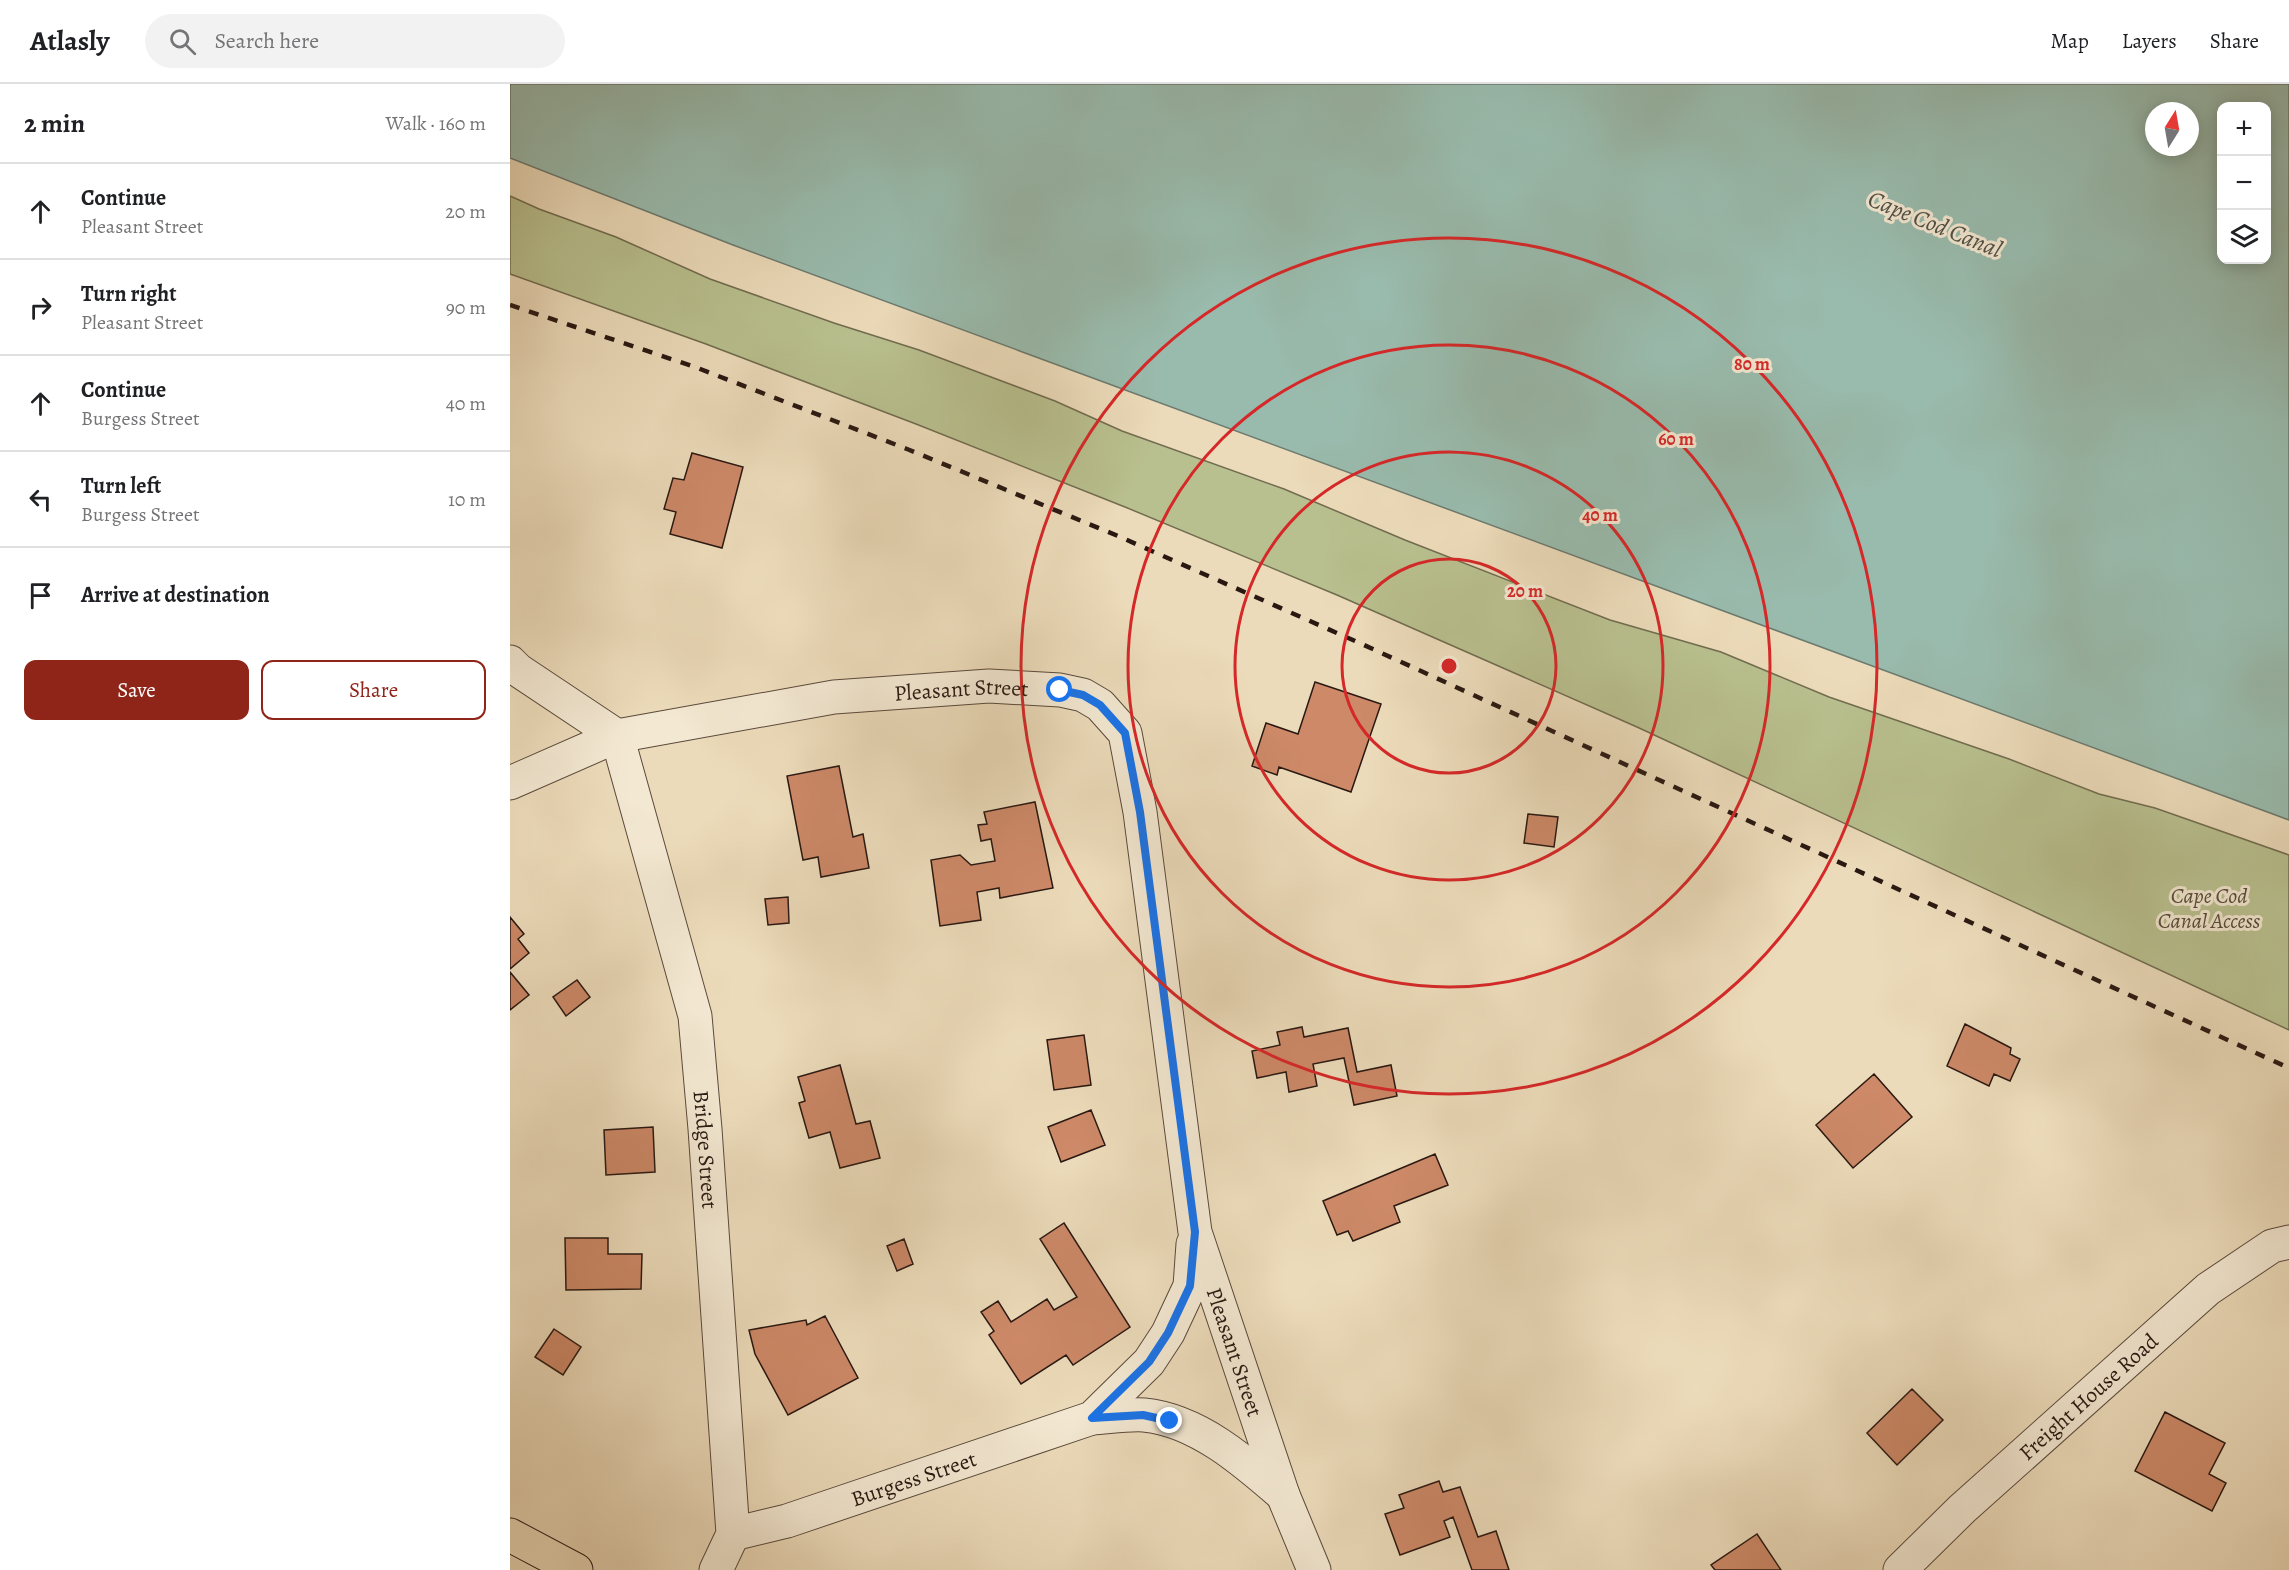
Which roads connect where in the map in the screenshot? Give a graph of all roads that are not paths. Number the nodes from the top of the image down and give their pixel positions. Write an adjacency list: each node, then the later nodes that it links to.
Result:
1 (510, 662): 2 (street)
2 (617, 736): 3 (street, Pleasant Street); 4 (street, Pleasant Street); 8 (street, Bridge Street)
3 (510, 783)
4 (1195, 1232): 6 (street, Burgess Street); 7 (street, Pleasant Street)
5 (2289, 1242): 13 (street, Freight House Road)
6 (1092, 1418): 7 (street, Burgess Street); 8 (street, Burgess Street)
7 (1282, 1495): 12 (street, Pleasant Street)
8 (733, 1534): 11 (street, Bridge Street)
9 (510, 1535): 10 (main road)
10 (556, 1565)
11 (716, 1570)
12 (1314, 1570)
13 (1900, 1570)

